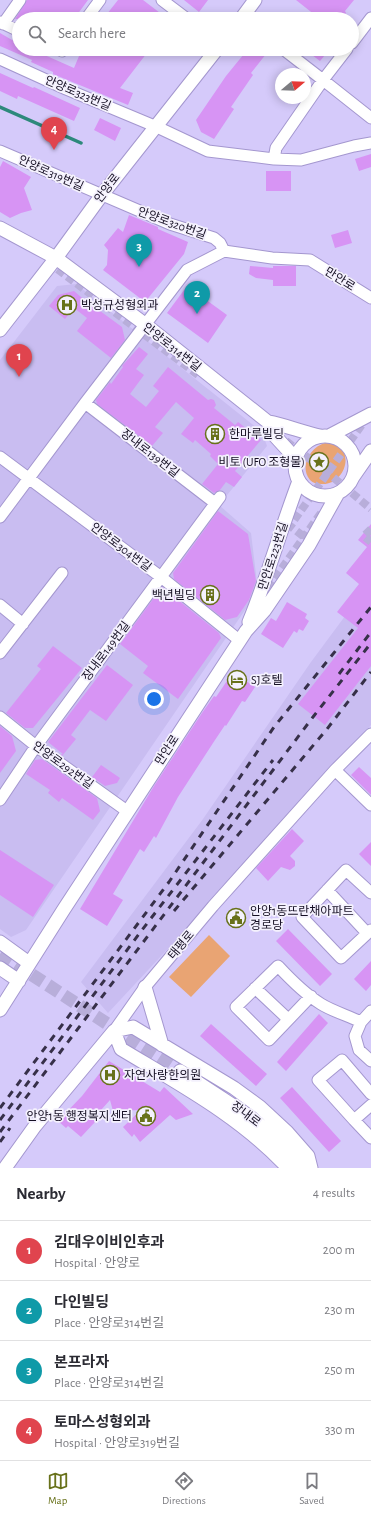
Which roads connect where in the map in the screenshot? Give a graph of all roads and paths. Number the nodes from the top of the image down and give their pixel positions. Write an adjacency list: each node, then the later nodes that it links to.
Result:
1 (20, 0): 9 (street)
2 (100, 0): 5 (street)
3 (162, 0): 6 (street)
4 (255, 0): 7 (street)
5 (91, 12)
6 (178, 12)
7 (246, 12)
8 (371, 18): 11 (street)
9 (1, 23): 10 (street)
10 (12, 28)
11 (359, 34)
12 (212, 56): 18 (street, 안양로)
13 (292, 56): 16 (street)
14 (342, 56): 16 (street)
15 (0, 59): 18 (street, 안양로323번길)
16 (323, 80): 17 (street); 21 (street)
17 (371, 118)
18 (157, 127): 21 (street, 안양로323번길); 22 (street, 안양로)
19 (371, 143): 21 (street, 안양로323번길)
20 (0, 151): 22 (street, 안양로319번길)
21 (274, 159)
22 (101, 196): 24 (street, 안양로320번길); 25 (street, 안양로)
23 (0, 228): 25 (street, 안양로314번길)
24 (224, 251): 26 (street, 만안로); 27 (street)
25 (56, 258): 27 (street, 안양로314번길); 28 (street, 안양로)
26 (371, 298)
27 (146, 325): 29 (street); 31 (street, 안양로314번길)
28 (0, 330)
29 (85, 403): 37 (street); 40 (street, 장내로139번길)
30 (371, 414): 32 (street)
31 (268, 422): 32 (street); 35 (street)
32 (324, 436): 35 (street); 36 (street)
33 (371, 451): 36 (street)
34 (0, 457): 37 (street, 안양로304번길)
35 (296, 459): 38 (street)
36 (352, 478): 39 (street)
37 (28, 479): 41 (street); 43 (street, 안양로304번길)
38 (299, 481): 39 (street); 46 (street, 만안로223번길)
39 (338, 493): 46 (street, 만안로)
40 (218, 500): 43 (street, 장내로149번길)
41 (0, 517)
42 (62, 573): 45 (street)
43 (161, 577): 46 (street, 안양로304번길); 50 (street, 장내로149번길)
44 (0, 605): 45 (street)
45 (23, 624): 47 (street)
46 (243, 635): 54 (street, 만안로)
47 (0, 653)
48 (0, 717): 50 (street, 안양로292번길)
49 (371, 734): 51 (street, 태평로)
50 (36, 746): 52 (street, 장내로149번길); 54 (street, 안양로292번길)
51 (335, 770): 53 (street); 62 (street, 태평로)
52 (0, 800)
53 (371, 805)
54 (127, 811): 59 (street, 만안로)
55 (327, 890): 56 (street); 57 (street); 57 (street)
56 (371, 893)
57 (369, 931)
58 (0, 942): 59 (street)
59 (29, 963): 61 (street, 만안로)
60 (0, 968): 61 (street)
61 (19, 981): 65 (street, 만안로)
62 (145, 987): 69 (street, 태평로); 70 (street)
63 (255, 988): 64 (street); 67 (street); 67 (street)
64 (310, 996): 67 (street); 68 (street)
65 (0, 1010)
66 (371, 1011): 68 (street)
67 (288, 1019)
68 (361, 1022): 71 (street)
69 (114, 1031): 70 (street); 77 (street, 태평로); 78 (street)
70 (162, 1045): 80 (street)
71 (371, 1061)
72 (180, 1071): 79 (street, 장내로)
73 (371, 1094): 75 (street)
74 (371, 1105): 75 (street)
75 (354, 1120): 76 (street)
76 (371, 1138)
77 (5, 1168)
78 (288, 1168)
79 (303, 1168)
80 (311, 1168)

